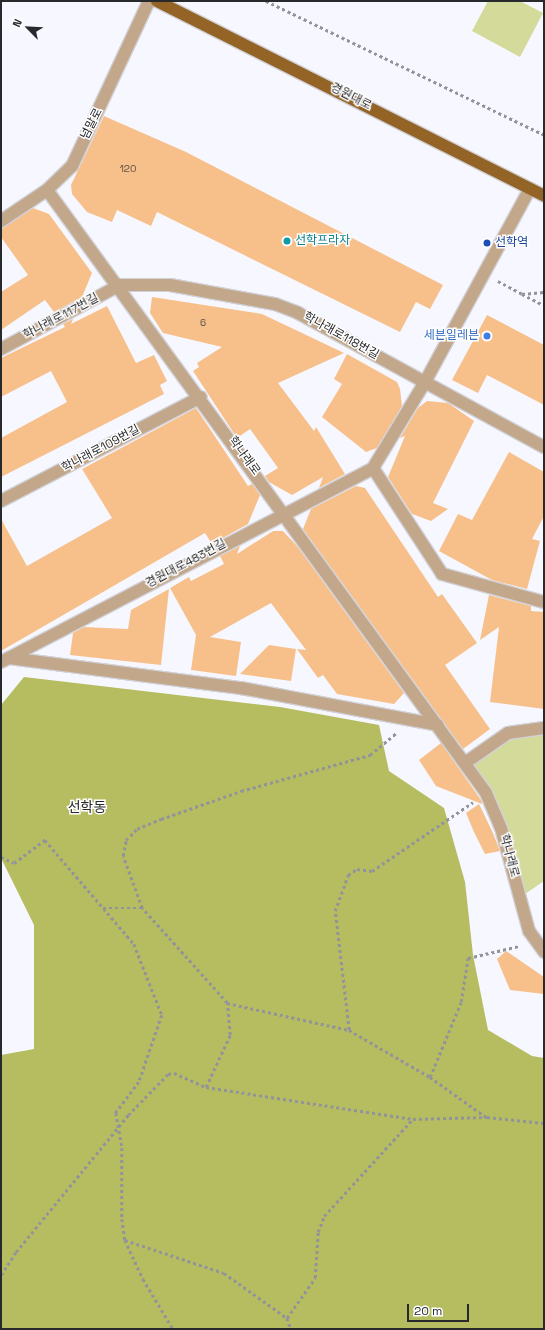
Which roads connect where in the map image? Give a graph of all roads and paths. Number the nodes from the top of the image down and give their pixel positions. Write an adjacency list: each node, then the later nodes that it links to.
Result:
1 (149, 1): 6 (street, 넘말로)
2 (157, 1): 5 (main road, 경원대로)
3 (266, 1): 4 (path)
4 (544, 135)
5 (530, 189): 7 (main road, 경원대로); 9 (street)
6 (47, 190): 8 (street, 넘말로); 10 (street, 학나래로)
7 (544, 196)
8 (1, 221)
9 (484, 274): 12 (path); 15 (street)
10 (120, 285): 14 (street, 학나래로117번길); 15 (street, 학나래로118번길); 16 (street, 학나래로)
11 (544, 292): 12 (path)
12 (522, 294): 13 (path)
13 (544, 305)
14 (1, 349)
15 (425, 382): 17 (street, 학나래로118번길); 18 (street)
16 (202, 397): 19 (street, 학나래로109번길); 20 (street, 학나래로)
17 (544, 447)
18 (373, 468): 20 (street, 경원대로483번길); 21 (street)
19 (1, 501)
20 (284, 512): 22 (street, 경원대로483번길); 24 (street, 학나래로)
21 (544, 602)
22 (5, 660): 23 (street)
23 (404, 719): 24 (street); 30 (path)
24 (438, 725): 26 (street, 학나래로)
25 (544, 728): 26 (street)
26 (465, 763): 27 (street, 학나래로)
27 (486, 793): 31 (street, 학나래로); 33 (path)
28 (1, 857): 29 (path)
29 (103, 908): 30 (path); 39 (path)
30 (142, 908): 32 (path)
31 (541, 947): 34 (path)
32 (227, 1004): 33 (path); 35 (path)
33 (349, 1030): 34 (path)
34 (430, 1078): 36 (path)
35 (206, 1087): 37 (path); 39 (path)
36 (486, 1117): 37 (path); 38 (path)
37 (413, 1120): 42 (path)
38 (544, 1123)
39 (118, 1127): 40 (path); 41 (path)
40 (125, 1240): 42 (path); 43 (path)
41 (1, 1275)
42 (287, 1318): 44 (path)
43 (173, 1329)
44 (291, 1329)

